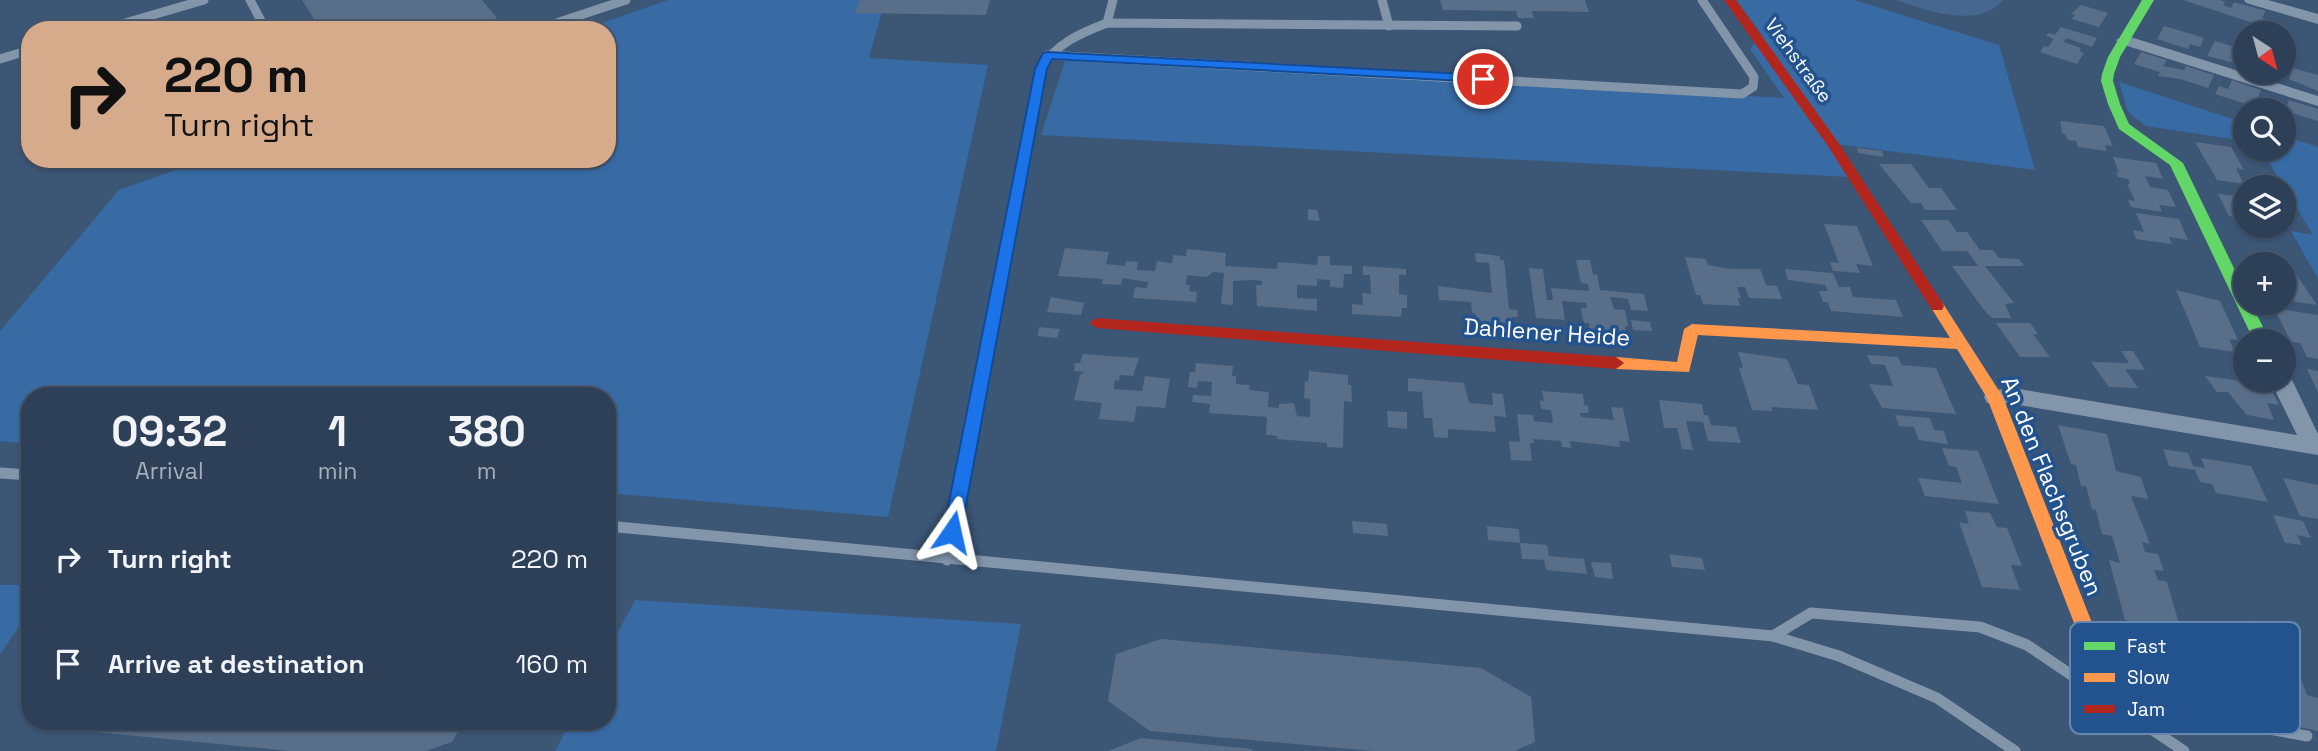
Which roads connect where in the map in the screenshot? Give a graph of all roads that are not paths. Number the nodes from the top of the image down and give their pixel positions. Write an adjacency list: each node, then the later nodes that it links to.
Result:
1 (204, 0): 11 (lane)
2 (250, 0): 12 (lane)
3 (626, 0): 13 (lane)
4 (1113, 0): 14 (lane)
5 (1382, 0): 15 (lane)
6 (1702, 0): 19 (lane)
7 (1730, 0): 22 (street, Viehstraße)
8 (2148, 0): 17 (street)
9 (2251, 0): 10 (street)
10 (2318, 19)
11 (132, 21)
12 (261, 21)
13 (562, 21)
14 (1107, 23): 15 (lane); 19 (lane)
15 (1389, 26): 16 (lane)
16 (1517, 26)
17 (2124, 40): 21 (street); 24 (street)
18 (21, 53): 20 (lane)
19 (1047, 55): 32 (lane)
20 (0, 59)
21 (2318, 102)
22 (1834, 145): 25 (street, An den Flachsgruben)
23 (1097, 323): 25 (street, Dahlener Heide)
24 (2256, 329)
25 (1962, 344): 27 (street, An den Flachsgruben)
26 (2287, 392): 28 (street)
27 (1995, 397): 28 (street); 33 (street, An den Flachsgruben)
28 (2316, 447)
29 (21, 476): 30 (lane)
30 (3, 477)
31 (616, 527): 32 (lane)
32 (947, 560): 34 (lane)
33 (2083, 622)
34 (1773, 636): 35 (lane); 39 (lane)
35 (2070, 674)
36 (2159, 734): 40 (lane)
37 (2297, 734): 38 (lane, An den Flachsgruben)
38 (2307, 736)
39 (2015, 751)
40 (2184, 751)

